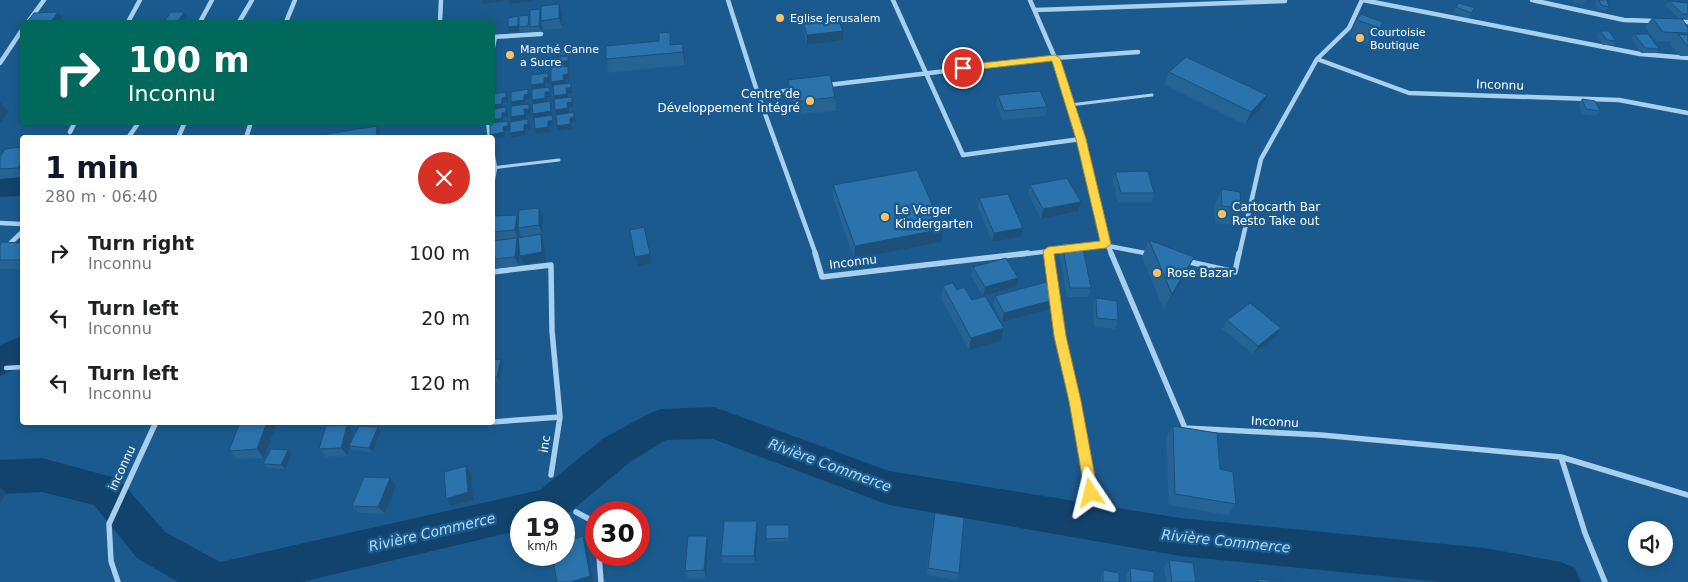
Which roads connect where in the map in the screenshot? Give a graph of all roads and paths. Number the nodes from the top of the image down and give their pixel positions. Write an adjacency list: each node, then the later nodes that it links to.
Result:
1 (44, 0): 14 (street)
2 (140, 0): 15 (street)
3 (212, 0): 16 (street)
4 (252, 0): 17 (street)
5 (296, 0): 18 (street)
6 (441, 0): 19 (street)
7 (728, 0): 34 (street, Inconnu)
8 (893, 0): 31 (street)
9 (1030, 0): 13 (street, Inconnu)
10 (1284, 0): 13 (street)
11 (1363, 0): 28 (street); 29 (street)
12 (1532, 0): 20 (street)
13 (1036, 10): 27 (street, Inconnu)
14 (29, 20)
15 (129, 20)
16 (201, 20)
17 (240, 20)
18 (287, 20)
19 (440, 20)
20 (1661, 21)
21 (1670, 21): 22 (street)
22 (1688, 22)
23 (20, 33): 30 (street)
24 (541, 34): 25 (street)
25 (495, 37)
26 (1138, 52): 27 (street)
27 (1055, 58): 31 (street); 36 (street, Inconnu)
28 (1688, 58)
29 (1317, 59): 37 (street, Inconnu); 50 (street)
30 (0, 63)
31 (927, 72): 32 (street); 40 (street)
32 (824, 86)
33 (805, 88): 34 (street)
34 (758, 94): 47 (street, Inconnu)
35 (1152, 95): 36 (lane)
36 (1070, 106): 40 (street, Inconnu)
37 (1688, 113)
38 (74, 125): 39 (street)
39 (70, 132)
40 (1081, 139): 46 (street, Inconnu)
41 (559, 160): 42 (lane)
42 (495, 168)
43 (0, 223): 44 (street)
44 (20, 224)
45 (20, 234): 48 (street)
46 (1107, 245): 47 (street, Inconnu); 49 (street, Inconnu); 57 (street, Inconnu)
47 (1048, 251): 59 (street)
48 (0, 253)
49 (1157, 256)
50 (1176, 260)
51 (495, 272): 54 (street)
52 (20, 367): 53 (lane)
53 (6, 368)
54 (560, 417): 55 (street); 58 (street, inc)
55 (495, 422)
56 (155, 425): 64 (street, inconnu)
57 (1561, 457): 60 (street, Inconnu); 66 (street)
58 (551, 475)
59 (1091, 493)
60 (1688, 495)
61 (576, 512): 62 (street)
62 (585, 516)
63 (600, 566): 65 (street)
64 (118, 582)
65 (601, 582)
66 (1605, 582)

